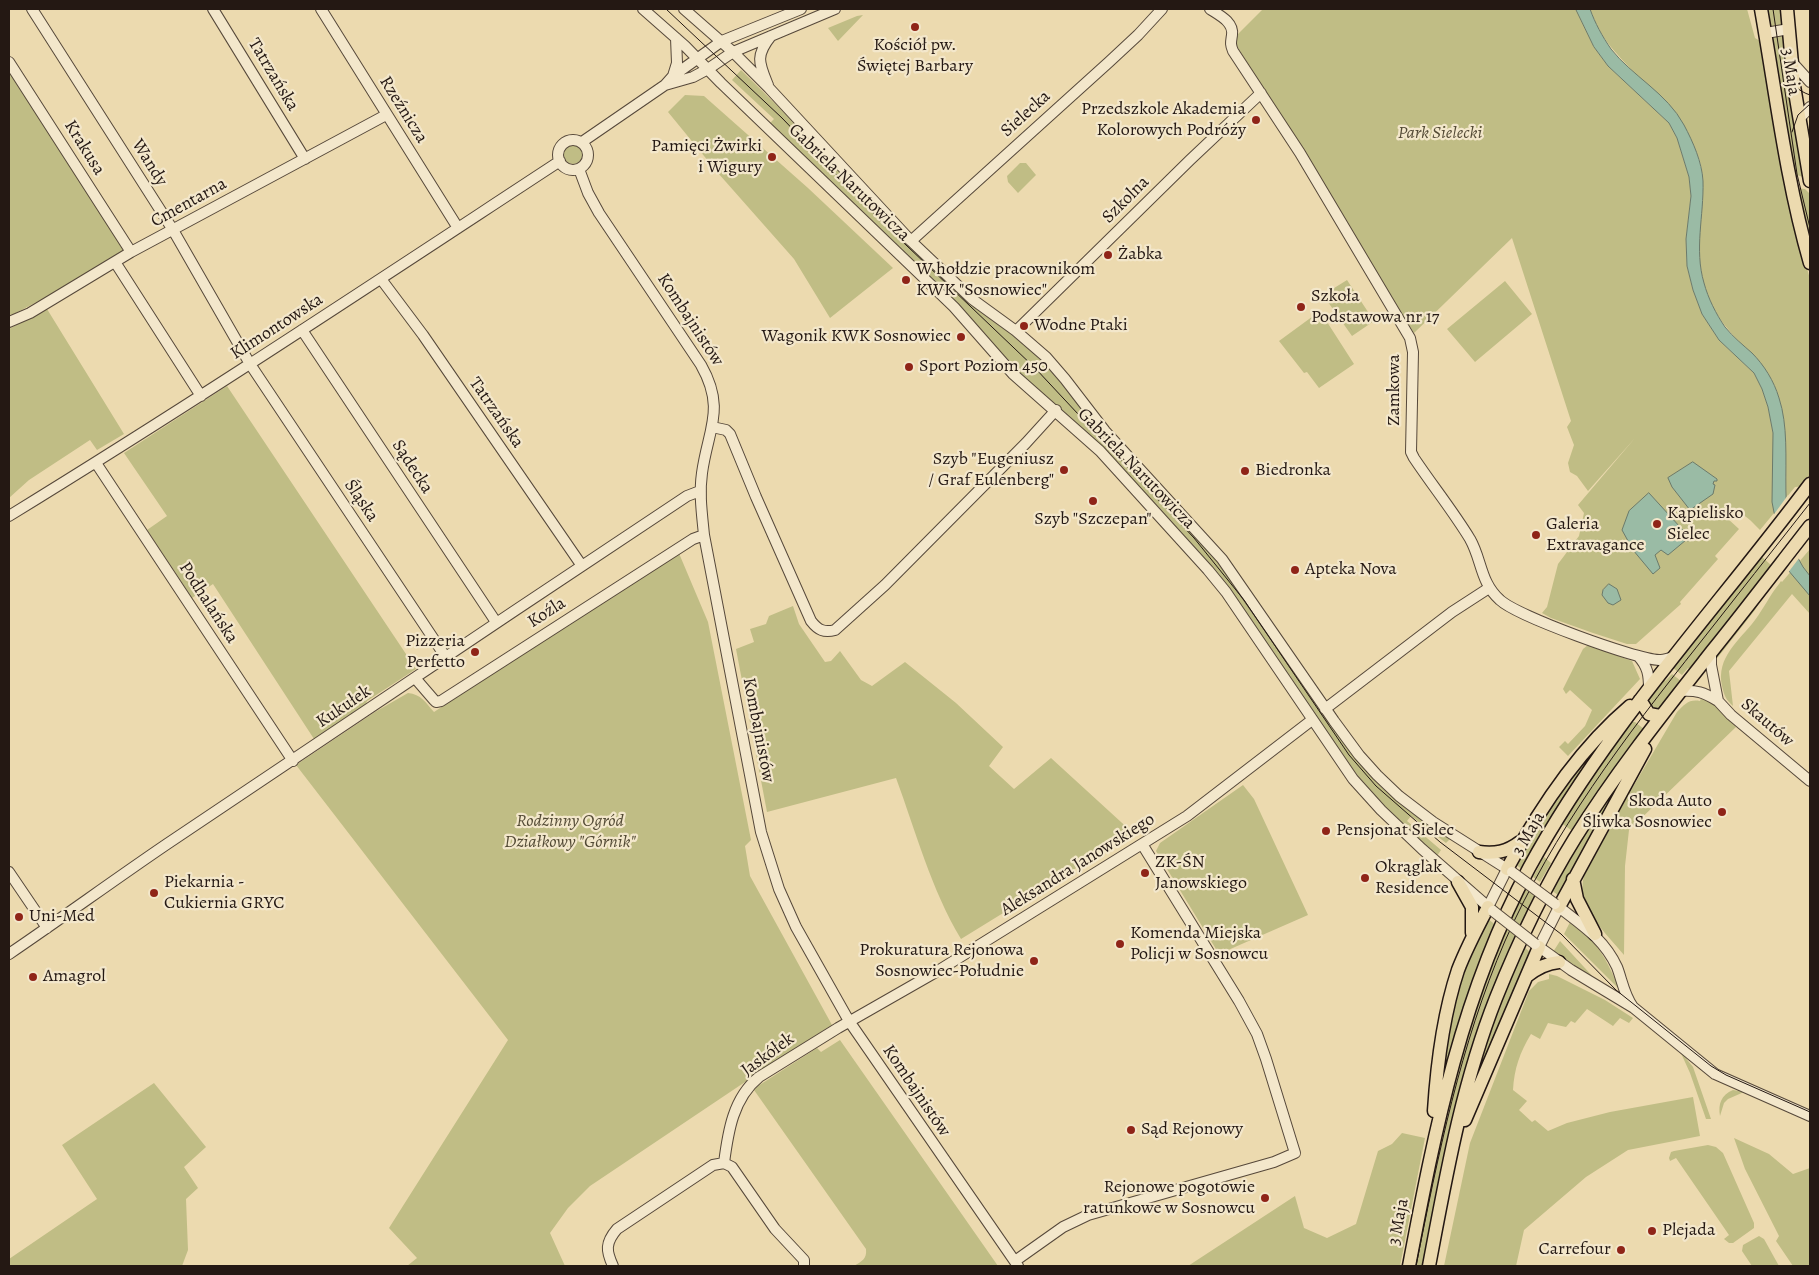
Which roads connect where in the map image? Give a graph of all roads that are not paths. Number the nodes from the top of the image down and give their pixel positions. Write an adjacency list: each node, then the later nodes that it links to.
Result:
1 (32, 9): 36 (street, Wandy)
2 (213, 9): 31 (street, Tatrzańska)
3 (321, 9): 28 (street, Rzeźnicza)
4 (643, 9): 15 (street, Gabriela Narutowicza)
5 (684, 9): 16 (street, Gabriela Narutowicza)
6 (801, 9): 16 (street)
7 (835, 9): 14 (street)
8 (1162, 9): 37 (street, Sielecka)
9 (1210, 9): 26 (street)
10 (1761, 9): 13 (main road, 3 Maja)
11 (1787, 9): 12 (main road, 3 Maja)
12 (1789, 29): 13 (street, 3 Maja); 19 (main road, 3 Maja)
13 (1766, 33): 40 (main road, 3 Maja)
14 (773, 34): 17 (street); 25 (street, Gabriela Narutowicza)
15 (676, 38): 18 (street, Gabriela Narutowicza); 22 (street)
16 (722, 41): 17 (street, Gabriela Narutowicza); 18 (street)
17 (733, 52): 21 (street); 25 (street, Gabriela Narutowicza)
18 (698, 58): 21 (street, Gabriela Narutowicza); 22 (street)
19 (1792, 61): 23 (street); 29 (main road, 3 Maja)
20 (9, 62): 38 (street, Krakusa)
21 (708, 69): 24 (street); 47 (street, Gabriela Narutowicza)
22 (673, 76): 24 (street)
23 (1810, 82)
24 (665, 86): 30 (street)
25 (769, 88): 37 (street, Gabriela Narutowicza)
26 (1261, 93): 44 (street, Szkolna); 56 (street, Zamkowa)
27 (1810, 107): 29 (street)
28 (386, 115): 31 (street, Cmentarna); 35 (street, Rzeźnicza)
29 (1799, 118): 34 (main road, 3 Maja)
30 (582, 142): 32 (street); 33 (street)
31 (305, 159): 36 (street, Cmentarna)
32 (560, 161): 33 (street); 35 (street, Klimontowska)
33 (579, 168): 48 (street, Kombajnistów)
34 (1810, 181)
35 (458, 228): 41 (street, Klimontowska)
36 (173, 230): 38 (street, Cmentarna); 45 (street, Wandy)
37 (911, 241): 44 (street, Gabriela Narutowicza)
38 (131, 252): 39 (street, Cmentarna)
39 (115, 262): 42 (street, Cmentarna); 46 (street)
40 (1810, 263)
41 (382, 279): 43 (street, Klimontowska); 55 (street, Tatrzańska)
42 (9, 322)
43 (302, 330): 45 (street, Klimontowska); 57 (street, Sądecka)
44 (1016, 331): 67 (street, Gabriela Narutowicza)
45 (250, 364): 46 (street, Klimontowska); 59 (street, Śląska)
46 (201, 396): 49 (street, Klimontowska)
47 (1056, 410): 48 (street); 69 (street, Gabriela Narutowicza)
48 (712, 427): 51 (street, Kombajnistów)
49 (96, 463): 52 (street, Klimontowska); 70 (street, Podhalańska)
50 (1810, 484): 61 (main road, 3 Maja)
51 (700, 491): 54 (street, Kombajnistów); 55 (street, Kukułek)
52 (9, 516)
53 (1807, 530): 58 (main road)
54 (704, 535): 62 (street, Koźla); 89 (street, Kombajnistów)
55 (582, 566): 57 (street, Kukułek)
56 (1489, 588): 60 (street, Zamkowa); 67 (street)
57 (496, 622): 59 (street, Kukułek)
58 (1712, 652): 64 (main road); 66 (street, Skautów)
59 (445, 656): 62 (street, Kukułek)
60 (1638, 656): 61 (street, Zamkowa); 63 (street)
61 (1674, 657): 63 (main road, 3 Maja)
62 (414, 678): 70 (street, Kukułek)
63 (1649, 689): 65 (main road, 3 Maja); 72 (main road)
64 (1680, 691): 66 (street); 68 (main road)
65 (1640, 700): 68 (main road); 92 (main road, 3 Maja)
66 (1718, 701): 71 (street, Skautów)
67 (1325, 709): 74 (street, Gabriela Narutowicza)
68 (1663, 713): 77 (main road); 91 (main road)
69 (1312, 720): 73 (street, Aleksandra Janowskiego); 78 (street, Gabriela Narutowicza)
70 (293, 761): 81 (street, Kukułek)
71 (1810, 781)
72 (1524, 839): 74 (main road); 75 (main road)
73 (1142, 844): 89 (street, Aleksandra Janowskiego); 94 (street)
74 (1479, 852): 75 (street, Gabriela Narutowicza)
75 (1510, 871): 79 (street, Gabriela Narutowicza, bridge); 80 (street, 3 Maja)
76 (9, 872): 81 (street)
77 (1573, 879): 79 (main road); 82 (main road)
78 (1458, 882): 80 (street, Gabriela Narutowicza); 83 (main road)
79 (1557, 905): 82 (street, Gabriela Narutowicza); 84 (street)
80 (1490, 909): 83 (main road); 84 (street, Gabriela Narutowicza, bridge)
81 (47, 928): 85 (street, Kukułek)
82 (1595, 934): 88 (street, Gabriela Narutowicza)
83 (1472, 939): 92 (main road)
84 (1537, 946): 86 (street, Gabriela Narutowicza); 87 (main road)
85 (9, 954)
86 (1559, 962): 87 (main road); 88 (street, Gabriela Narutowicza)
87 (1525, 978): 91 (main road)
88 (1634, 1008): 90 (street, Gabriela Narutowicza)
89 (849, 1021): 93 (street, Jaskółek); 94 (street, Kombajnistów)
90 (1810, 1116)
91 (1454, 1142): 98 (main road)
92 (1431, 1148): 97 (main road, 3 Maja)
93 (724, 1163): 95 (street); 96 (street)
94 (1017, 1264)
95 (613, 1266)
96 (804, 1266)
97 (1409, 1266)
98 (1429, 1266)

